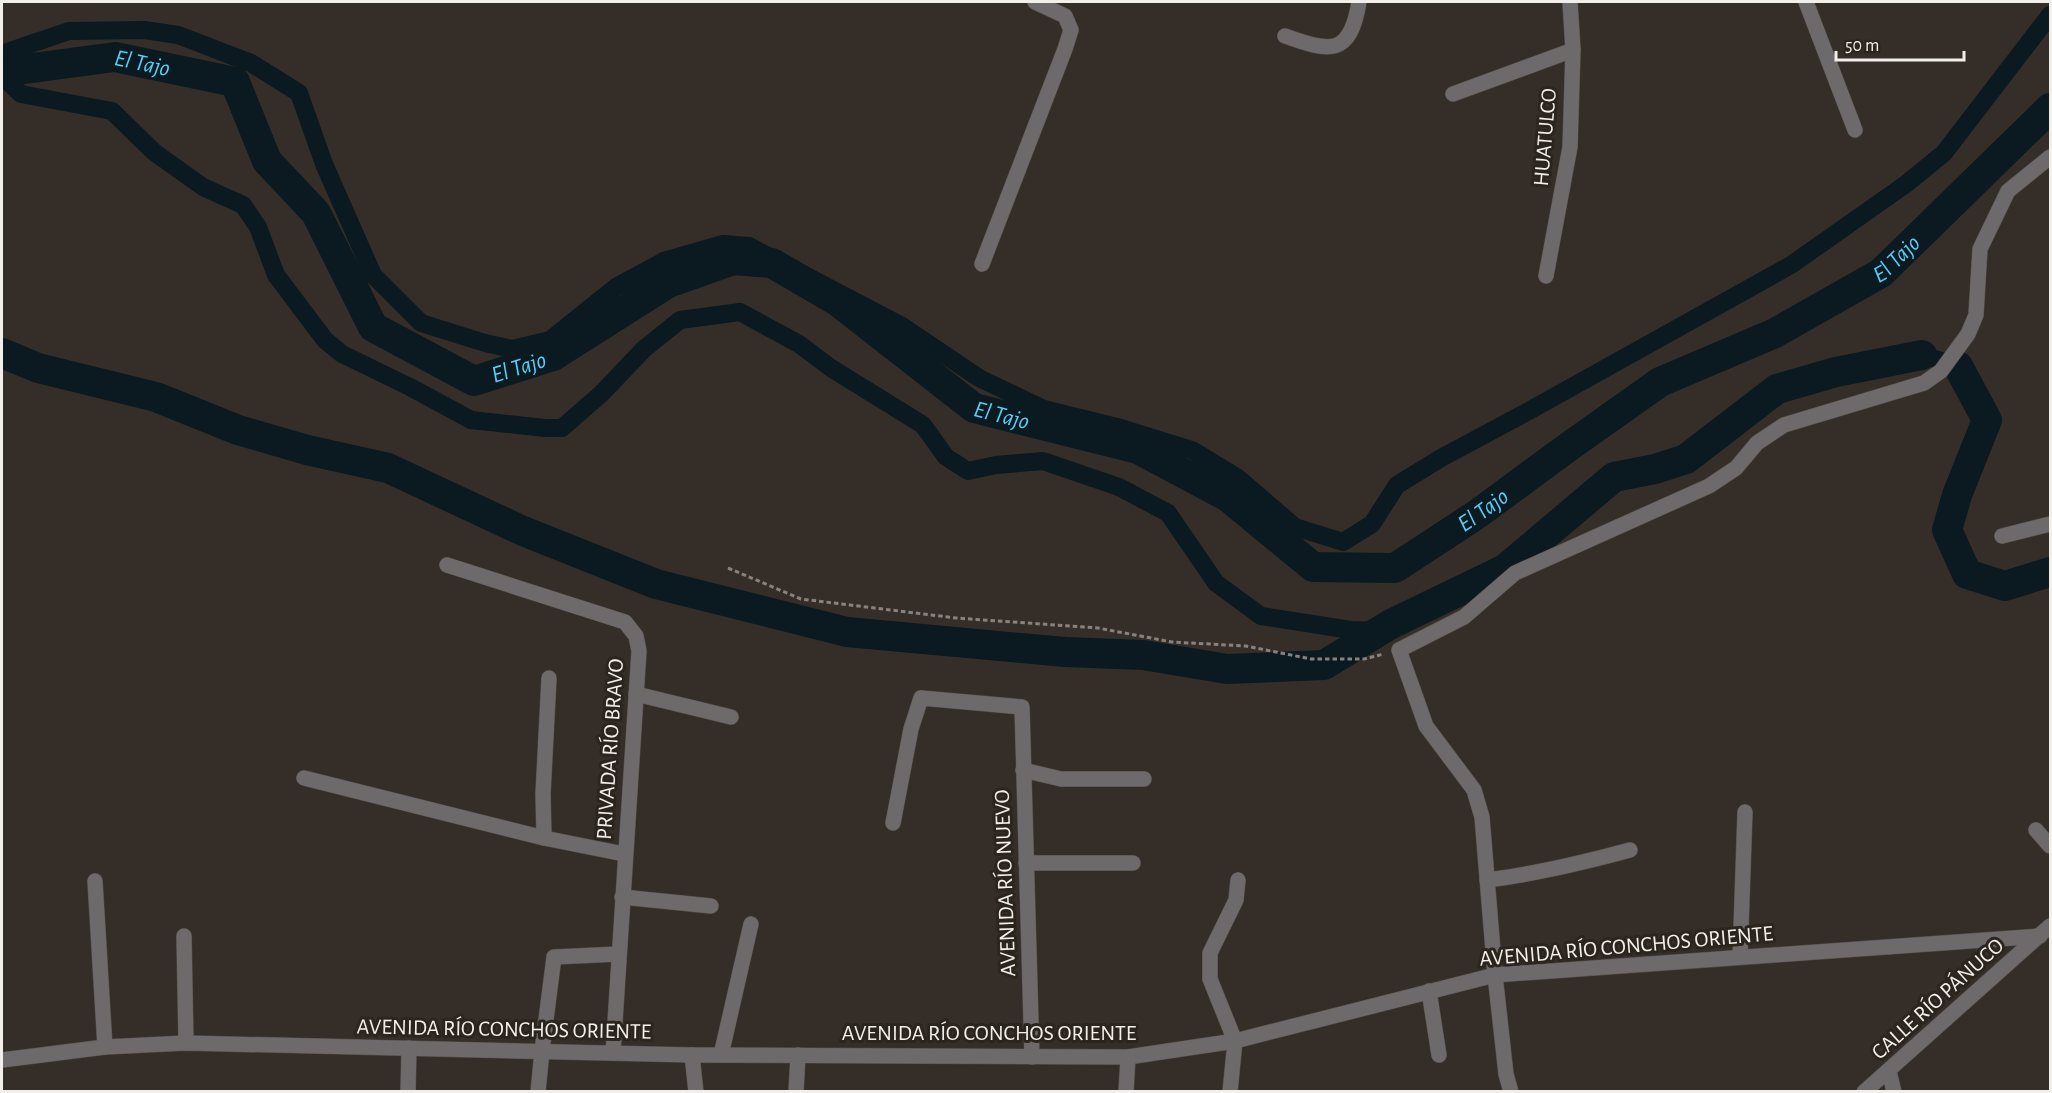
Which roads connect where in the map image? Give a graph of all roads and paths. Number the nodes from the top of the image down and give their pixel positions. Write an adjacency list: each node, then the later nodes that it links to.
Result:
1 (1035, 2): 10 (street)
2 (1359, 2): 5 (street)
3 (1570, 2): 6 (street, HUATULCO)
4 (1806, 2): 8 (street)
5 (1285, 36)
6 (1573, 50): 7 (street); 11 (street, HUATULCO)
7 (1453, 94)
8 (1855, 130)
9 (2050, 157): 16 (street)
10 (981, 264)
11 (1546, 276)
12 (2050, 524): 13 (street)
13 (2002, 536)
14 (447, 565): 18 (street, PRIVADA RÍO BRAVO)
15 (728, 568): 16 (path)
16 (1399, 650): 33 (street)
17 (549, 678): 26 (street)
18 (636, 694): 19 (street); 29 (street, PRIVADA RÍO BRAVO)
19 (731, 717)
20 (1023, 770): 22 (street); 24 (street, AVENIDA RÍO NUEVO); 30 (street, AVENIDA RÍO NUEVO)
21 (304, 778): 26 (street, PRIVADA RÍO BRAVO)
22 (1144, 779)
23 (1745, 812): 41 (street)
24 (893, 823)
25 (2036, 830): 27 (street)
26 (544, 838): 29 (street, PRIVADA RÍO BRAVO)
27 (2050, 846)
28 (1630, 850): 33 (street)
29 (624, 854): 35 (street, PRIVADA RÍO BRAVO)
30 (1026, 863): 31 (street); 54 (street, AVENIDA RÍO NUEVO)
31 (1133, 863)
32 (1238, 880): 44 (street)
33 (1487, 880): 42 (street)
34 (95, 881): 46 (street)
35 (622, 897): 36 (street); 40 (street, PRIVADA RÍO BRAVO)
36 (711, 906)
37 (751, 924): 51 (street)
38 (2045, 931): 41 (street, AVENIDA RÍO CONCHOS ORIENTE); 57 (street, CALLE RÍO PÁNUCO)
39 (184, 936): 45 (street)
40 (619, 954): 48 (street); 49 (street, PRIVADA RÍO BRAVO)
41 (1740, 957): 42 (street, AVENIDA RÍO CONCHOS ORIENTE)
42 (1495, 975): 43 (street, AVENIDA RÍO CONCHOS ORIENTE); 64 (street)
43 (1429, 991): 44 (street, AVENIDA RÍO CONCHOS ORIENTE); 53 (street)
44 (1235, 1041): 55 (street, AVENIDA RÍO CONCHOS ORIENTE); 63 (street)
45 (186, 1043): 46 (street, AVENIDA RÍO CONCHOS ORIENTE); 47 (street, AVENIDA RÍO CONCHOS ORIENTE)
46 (105, 1047): 56 (street, AVENIDA RÍO CONCHOS ORIENTE)
47 (409, 1048): 48 (street, AVENIDA RÍO CONCHOS ORIENTE); 58 (street)
48 (542, 1051): 49 (street, AVENIDA RÍO CONCHOS ORIENTE); 59 (street)
49 (613, 1053): 50 (street, AVENIDA RÍO CONCHOS ORIENTE)
50 (692, 1055): 51 (street, AVENIDA RÍO CONCHOS ORIENTE); 60 (street)
51 (721, 1055): 52 (street, AVENIDA RÍO CONCHOS ORIENTE)
52 (798, 1055): 54 (street, AVENIDA RÍO CONCHOS ORIENTE); 61 (street)
53 (1439, 1055)
54 (1032, 1057): 55 (street, AVENIDA RÍO CONCHOS ORIENTE)
55 (1128, 1057): 62 (street)
56 (2, 1060)
57 (1889, 1071): 65 (street, CALLE RÍO PÁNUCO); 66 (street)
58 (408, 1092)
59 (538, 1092)
60 (696, 1092)
61 (796, 1092)
62 (1126, 1092)
63 (1230, 1092)
64 (1511, 1092)
65 (1864, 1092)
66 (1894, 1092)

